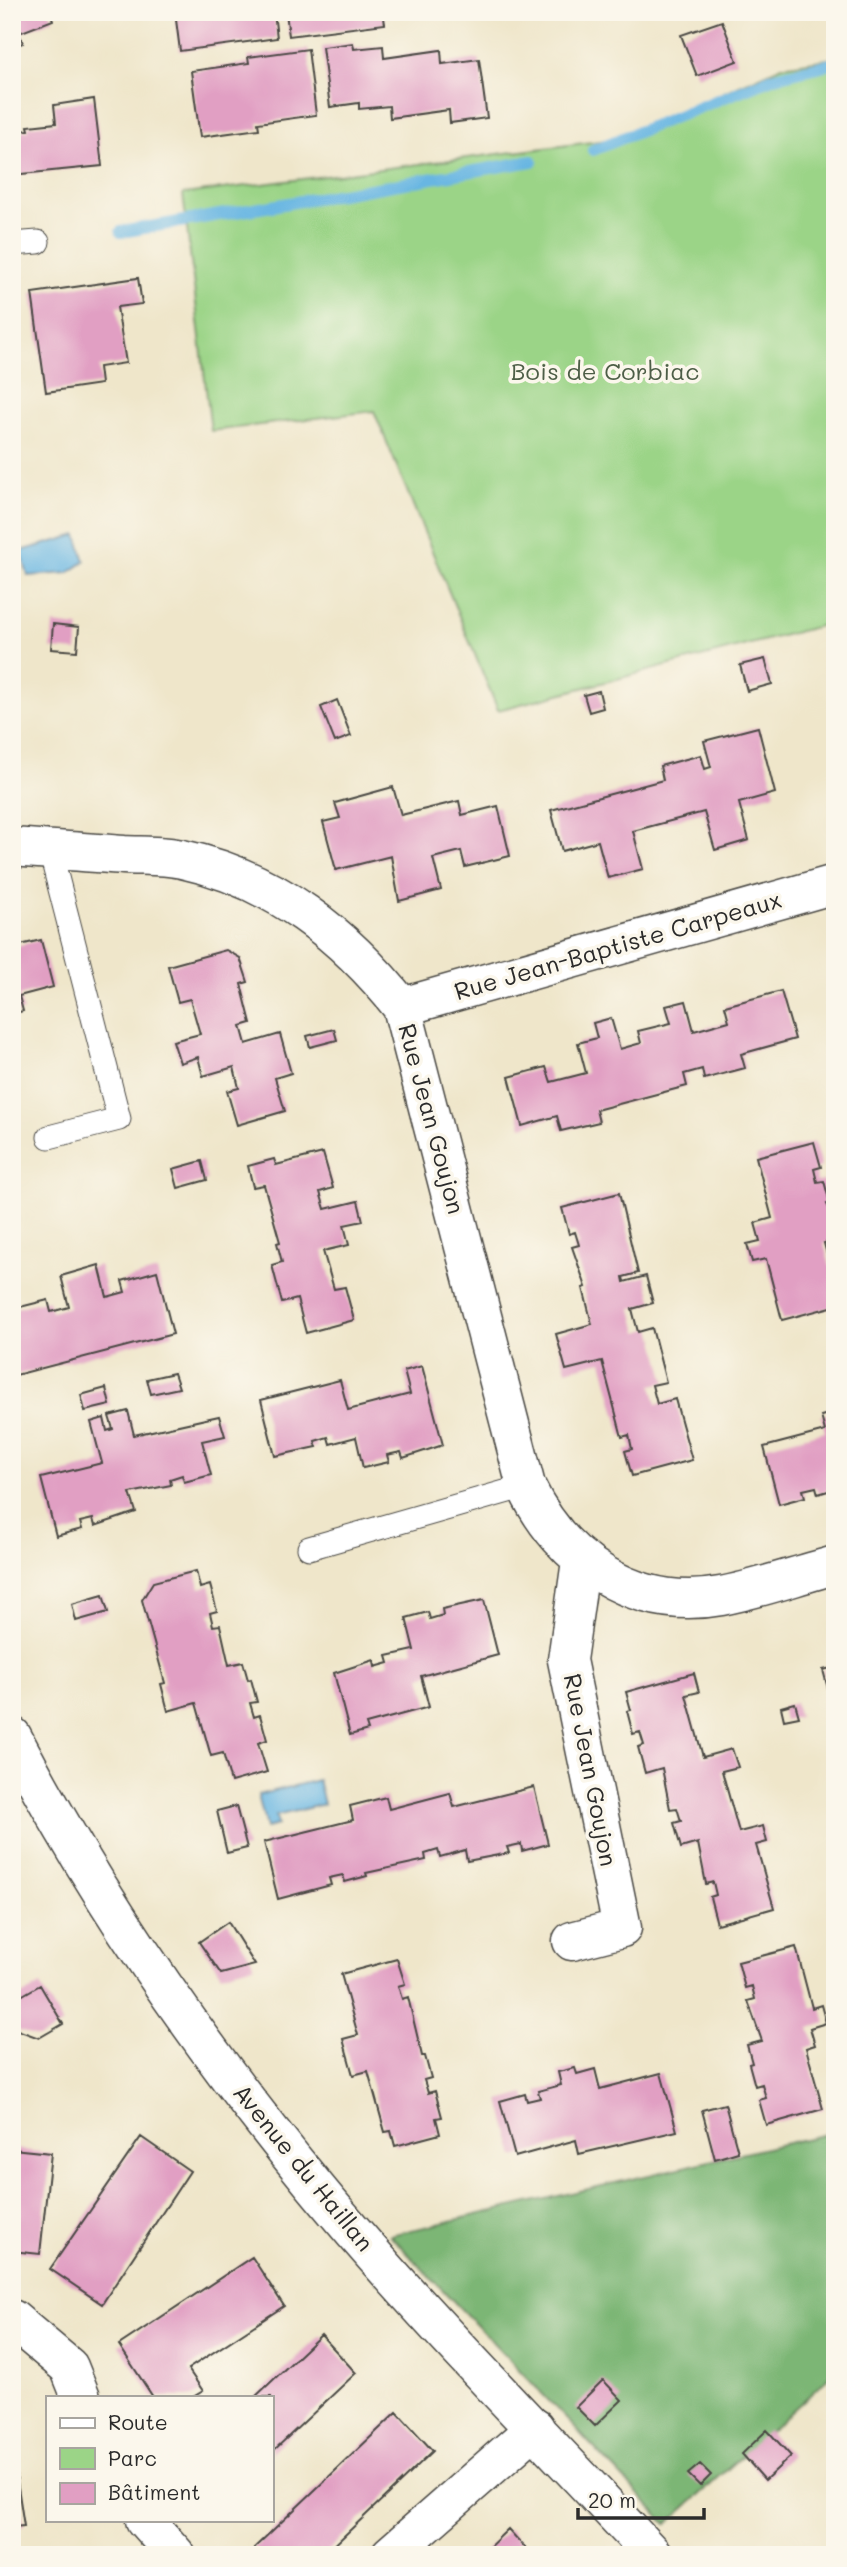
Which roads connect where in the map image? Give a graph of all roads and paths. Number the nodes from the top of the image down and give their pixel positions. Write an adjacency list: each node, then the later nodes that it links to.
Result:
1 (38, 242): 2 (lane)
2 (12, 244)
3 (12, 847): 4 (street, Rue Jean Goujon)
4 (50, 850): 6 (street, Rue Jean Goujon); 7 (lane)
5 (835, 884): 6 (street, Rue Jean-Baptiste Carpeaux)
6 (402, 1007): 8 (street, Rue Jean Goujon)
7 (49, 1137)
8 (526, 1486): 9 (lane); 10 (street, Rue Jean Goujon)
9 (309, 1548)
10 (581, 1561): 11 (street, Rue Jean Goujon); 13 (street, Rue Jean Goujon)
11 (835, 1564)
12 (12, 1736): 16 (street, Avenue du Haillan)
13 (572, 1941)
14 (12, 2319): 15 (street)
15 (81, 2396)
16 (535, 2428): 19 (street); 20 (street, Avenue du Haillan)
17 (147, 2522): 18 (street)
18 (176, 2555)
19 (390, 2555)
20 (653, 2555)

